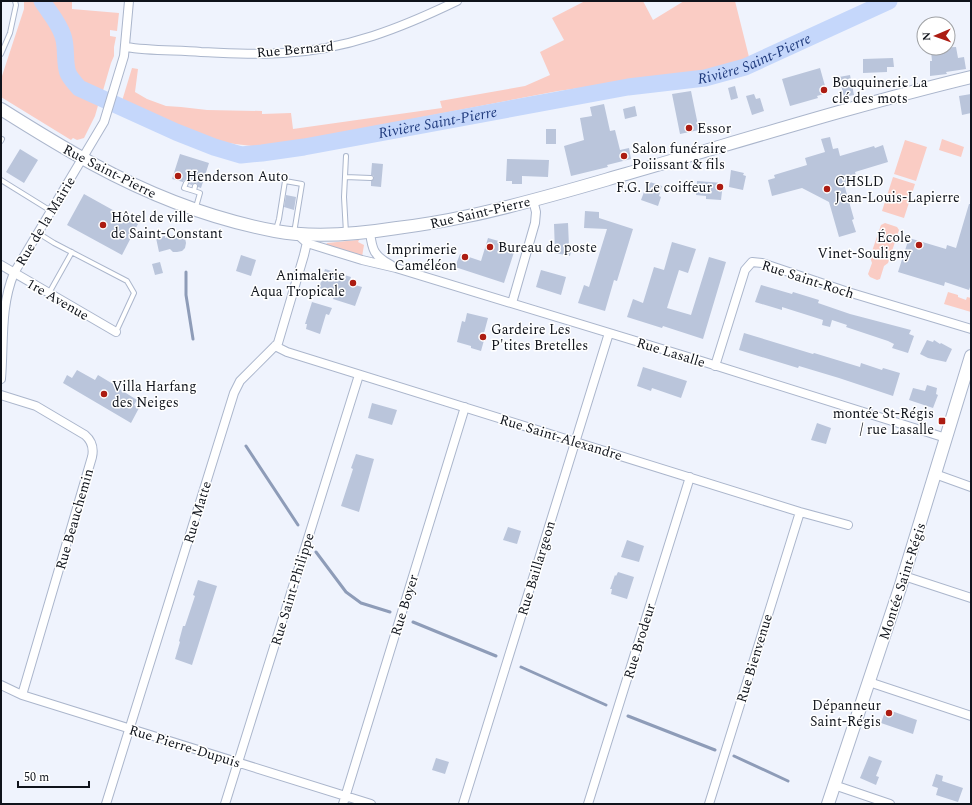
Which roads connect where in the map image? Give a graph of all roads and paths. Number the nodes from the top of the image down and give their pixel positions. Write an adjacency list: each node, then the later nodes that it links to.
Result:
1 (16, 1): 5 (lane)
2 (129, 1): 4 (street, Rue de la Mairie)
3 (456, 1): 4 (street, Rue Bernard)
4 (126, 47): 9 (street, Rue de la Mairie)
5 (1, 54)
6 (971, 77): 14 (main road, Rue Saint-Pierre)
7 (1, 109): 9 (main road, Rue Saint-Pierre)
8 (346, 156): 10 (lane)
9 (83, 159): 15 (main road, Rue Saint-Pierre); 16 (street, Rue de la Mairie)
10 (345, 177): 11 (lane); 20 (lane)
11 (371, 178)
12 (1, 180): 16 (lane)
13 (186, 183): 15 (lane)
14 (533, 200): 18 (main road, Rue Saint-Pierre); 27 (street)
15 (196, 210): 17 (main road, Rue Saint-Pierre)
16 (51, 211): 19 (street, Rue de la Mairie)
17 (275, 231): 21 (main road, Rue Saint-Pierre); 21 (lane)
18 (370, 232): 20 (main road, Rue Saint-Pierre); 24 (street, Rue Lasalle)
19 (38, 233): 22 (lane); 25 (street, Rue de la Mairie)
20 (346, 233): 21 (main road, Rue Saint-Pierre)
21 (301, 236): 24 (street, Rue Lasalle); 31 (street, Rue Matte)
22 (72, 252): 26 (lane); 29 (lane)
23 (1, 265): 25 (street, 1re Avenue)
24 (396, 268): 27 (street, Rue Lasalle)
25 (14, 273): 26 (street, 1re Avenue); 35 (street, Rue de la Mairie)
26 (49, 293): 29 (street, 1re Avenue)
27 (512, 303): 30 (street, Rue Lasalle)
28 (971, 329): 33 (street, Rue Saint-Roch)
29 (116, 332)
30 (609, 333): 33 (street, Rue Lasalle); 39 (street, Rue Baillargeon)
31 (275, 346): 34 (street, Rue Saint-Alexandre); 51 (street, Rue Matte)
32 (970, 363): 38 (main road, Montée Saint-Régis)
33 (715, 366): 38 (street, Rue Lasalle)
34 (359, 374): 37 (street, Rue Saint-Alexandre); 52 (street, Rue Saint-Philippe)
35 (1, 379)
36 (1, 395): 49 (street, Rue Beauchemin)
37 (465, 407): 39 (street, Rue Saint-Alexandre); 54 (street, Rue Boyer)
38 (946, 438): 40 (main road, Montée Saint-Régis)
39 (575, 441): 41 (street, Rue Saint-Alexandre); 58 (street, Rue Baillargeon)
40 (935, 474): 42 (street); 45 (main road, Montée Saint-Régis)
41 (690, 477): 43 (street, Rue Saint-Alexandre); 59 (street, Rue Brodeur)
42 (971, 487)
43 (800, 512): 44 (street, Rue Saint-Alexandre); 60 (street, Rue Bienvenue)
44 (848, 525)
45 (904, 576): 46 (street); 47 (main road, Montée Saint-Régis)
46 (971, 598)
47 (869, 682): 50 (street); 53 (main road, Montée Saint-Régis)
48 (1, 685): 49 (street, Rue Pierre-Dupuis)
49 (22, 695): 51 (street, Rue Pierre-Dupuis)
50 (971, 716)
51 (129, 729): 52 (street, Rue Pierre-Dupuis); 55 (street, Rue Matte)
52 (238, 762): 54 (street, Rue Pierre-Dupuis); 56 (street, Rue Saint-Philippe)
53 (834, 785): 61 (main road, Montée Saint-Régis); 62 (street)
54 (345, 800): 57 (street, Rue Pierre-Dupuis)
55 (106, 804)
56 (225, 804)
57 (371, 804)
58 (463, 804)
59 (588, 804)
60 (709, 804)
61 (828, 804)
62 (890, 804)

